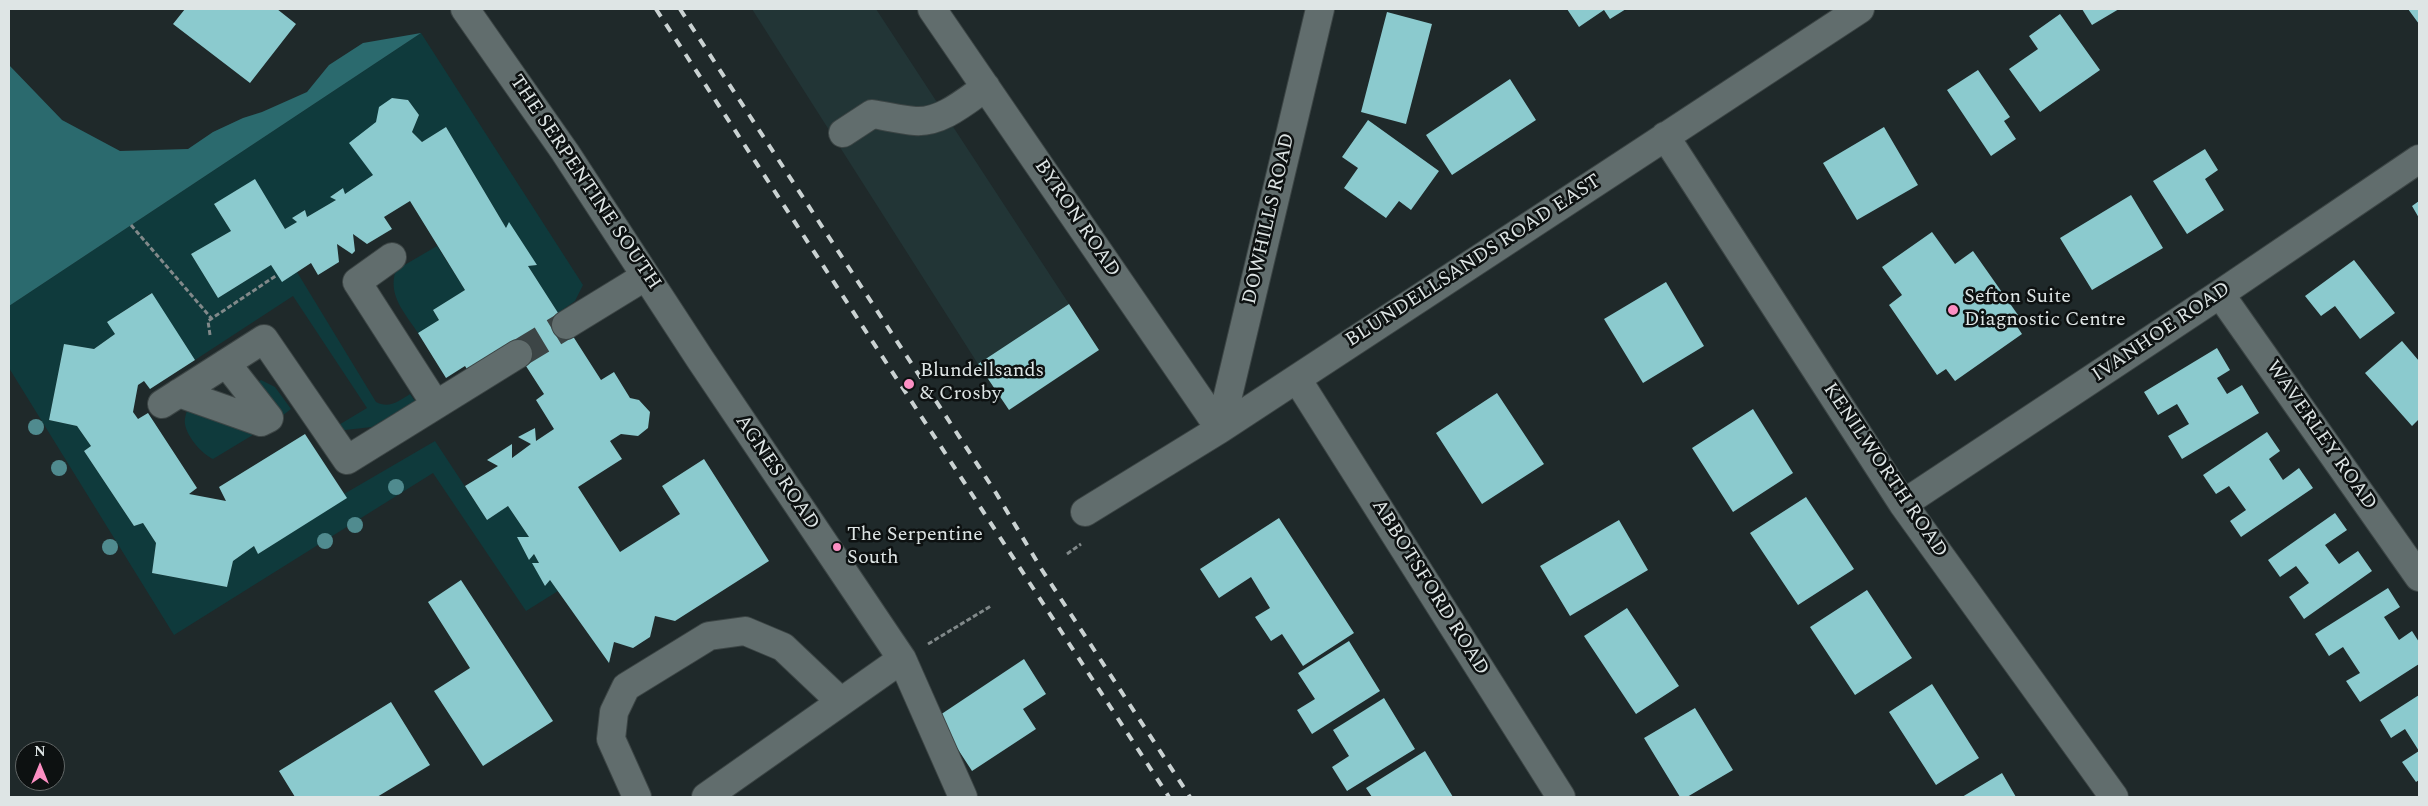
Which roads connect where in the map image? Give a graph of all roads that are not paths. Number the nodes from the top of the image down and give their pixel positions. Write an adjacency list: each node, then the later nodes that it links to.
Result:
1 (465, 9): 10 (street, THE SERPENTINE SOUTH)
2 (932, 9): 5 (street, BYRON ROAD)
3 (1860, 9): 7 (street, BLUNDELLSANDS ROAD EAST)
4 (1319, 10): 18 (street, DOWHILLS ROAD)
5 (986, 87): 6 (street); 18 (street, BYRON ROAD)
6 (843, 133)
7 (1665, 136): 16 (street, BLUNDELLSANDS ROAD EAST); 19 (street, KENILWORTH ROAD)
8 (2419, 159): 11 (street, IVANHOE ROAD)
9 (392, 257): 17 (street)
10 (646, 276): 12 (street); 14 (street, THE SERPENTINE SOUTH)
11 (2220, 294): 19 (street, IVANHOE ROAD); 21 (street, WAVERLEY ROAD)
12 (566, 325)
13 (518, 354): 17 (street)
14 (700, 360): 22 (street, AGNES ROAD)
15 (220, 367): 15 (street); 17 (street)
16 (1297, 379): 18 (street, BLUNDELLSANDS ROAD EAST); 27 (street, ABBOTSFORD ROAD)
17 (436, 405)
18 (1220, 429): 20 (street, BLUNDELLSANDS ROAD EAST)
19 (1903, 504): 28 (street, KENILWORTH ROAD)
20 (1085, 512)
21 (2419, 577)
22 (902, 659): 23 (street); 26 (street, AGNES ROAD)
23 (841, 702): 24 (street); 25 (street)
24 (637, 797)
25 (706, 797)
26 (963, 797)
27 (1561, 797)
28 (2114, 797)

